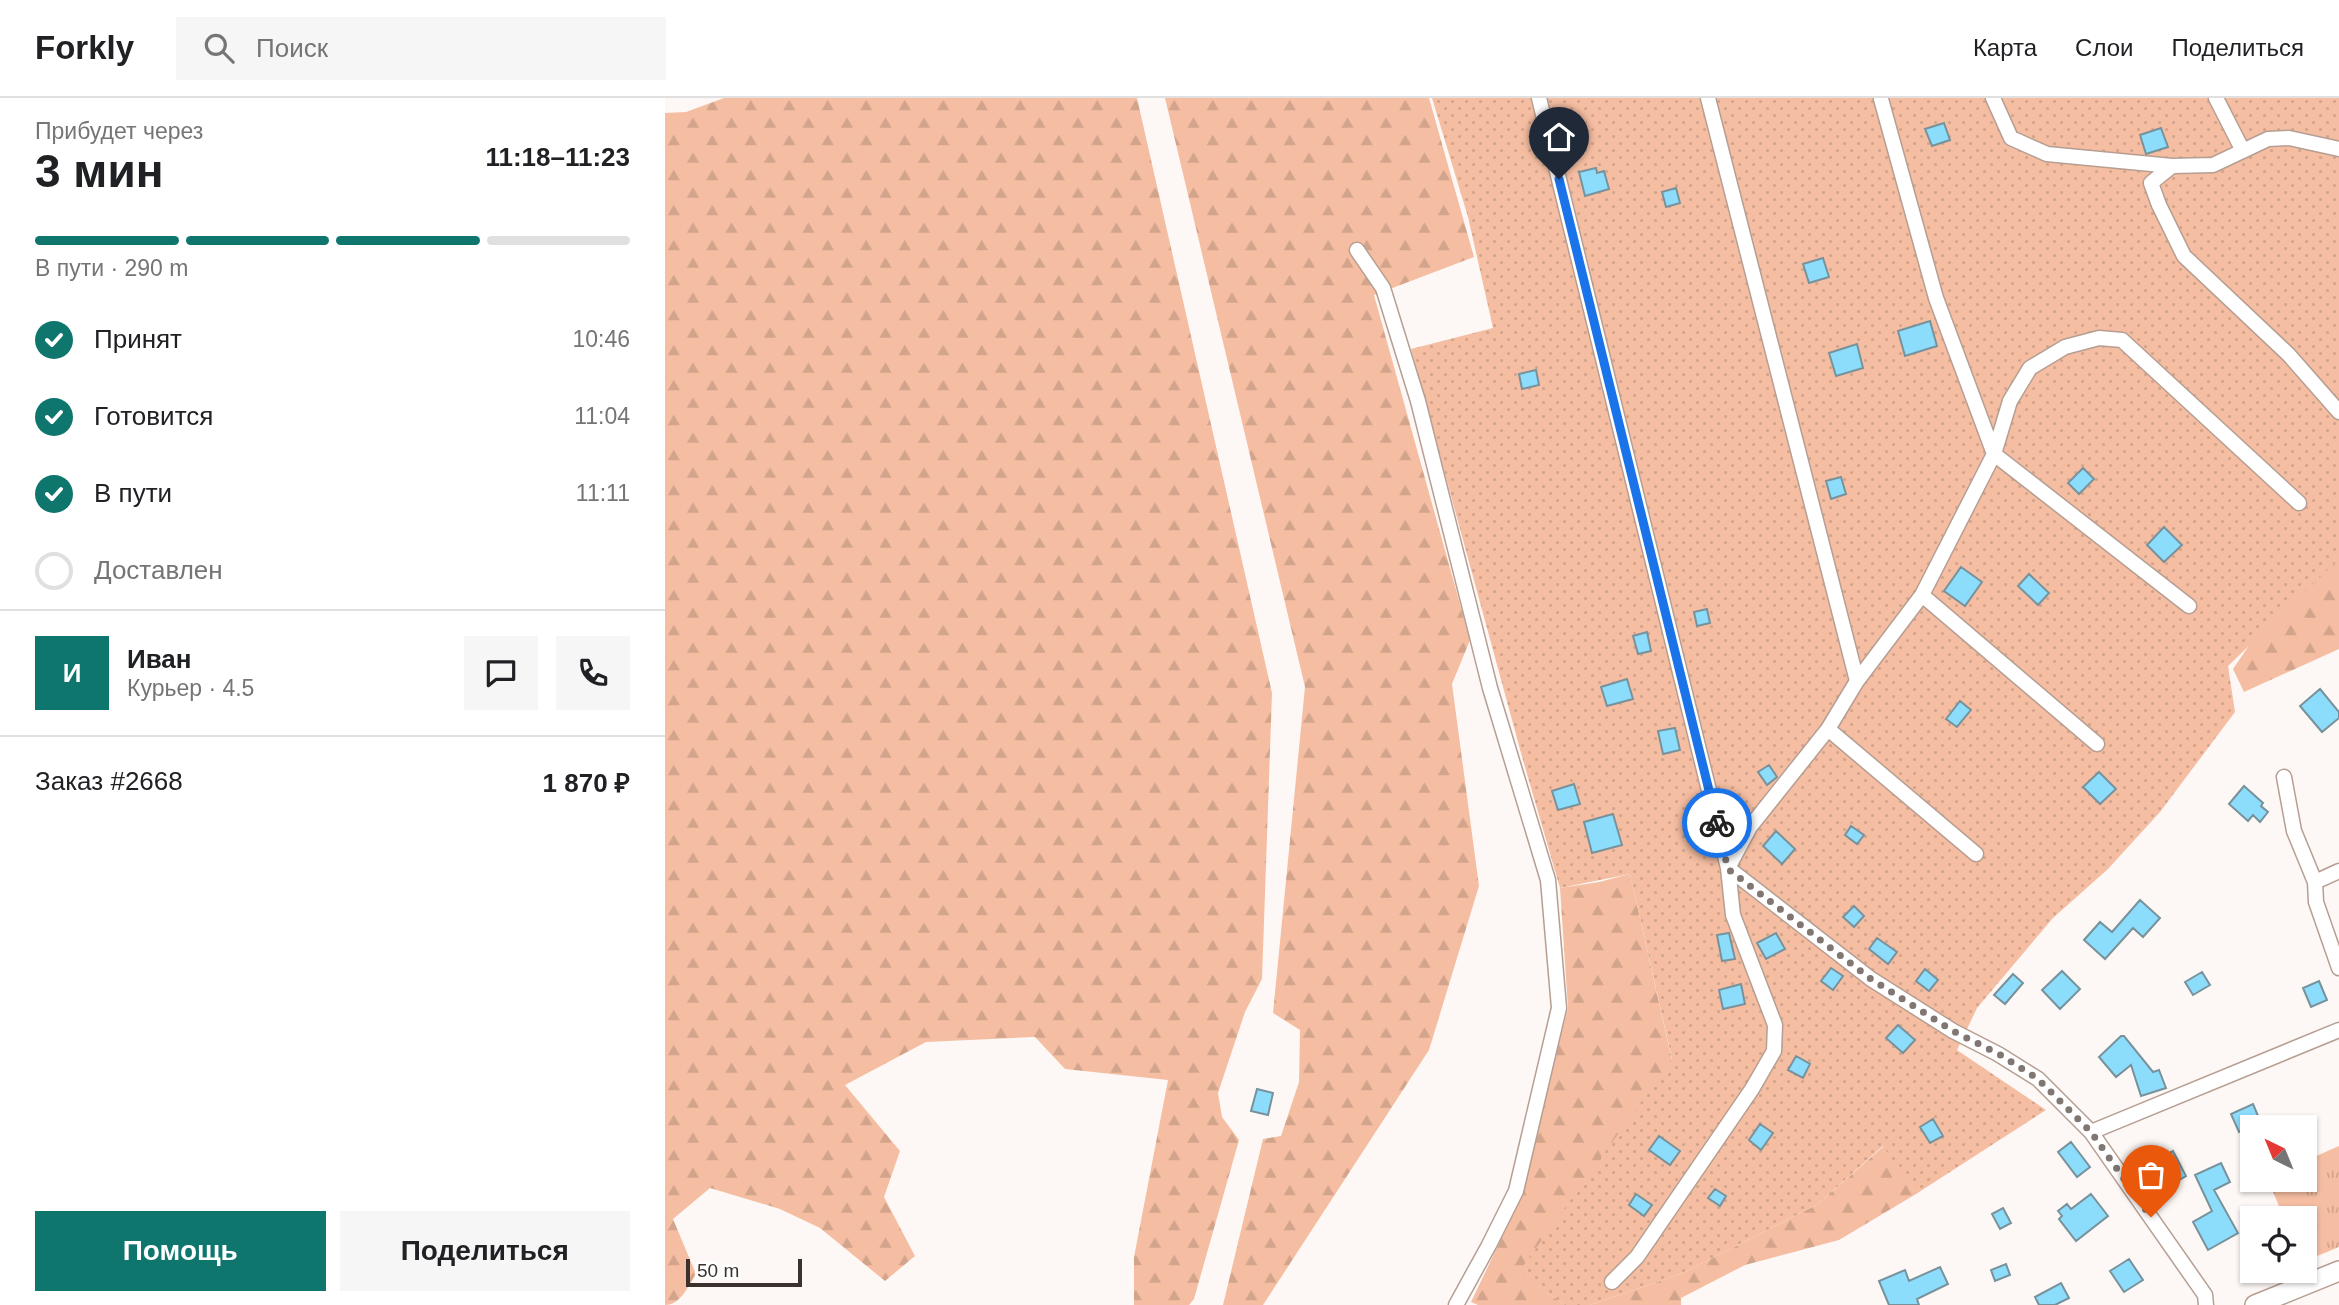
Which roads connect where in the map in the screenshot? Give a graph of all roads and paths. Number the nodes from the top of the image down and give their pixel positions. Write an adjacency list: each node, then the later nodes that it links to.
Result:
1 (1539, 98): 20 (street)
2 (1708, 98): 15 (street)
3 (1993, 98): 8 (street)
4 (2216, 98): 7 (street)
5 (1881, 100): 11 (street)
6 (2339, 149): 7 (street)
7 (2243, 151): 8 (street)
8 (2172, 166): 10 (street)
9 (1357, 250): 28 (street)
10 (2339, 412)
11 (1994, 454): 12 (street); 13 (street); 14 (street)
12 (2299, 503)
13 (1922, 596): 15 (street); 17 (street)
14 (2189, 606)
15 (1857, 681): 16 (street)
16 (1828, 729): 19 (street); 20 (street)
17 (2097, 744)
18 (2284, 777): 22 (street)
19 (1976, 854)
20 (1728, 869): 25 (street); 27 (street)
21 (2339, 871): 22 (street)
22 (2315, 882): 23 (street)
23 (2339, 968)
24 (2339, 1030): 25 (street)
25 (2091, 1132): 29 (street)
26 (2339, 1270): 30 (street)
27 (1612, 1282)
28 (1456, 1305)
29 (2206, 1305)
30 (2255, 1305)

